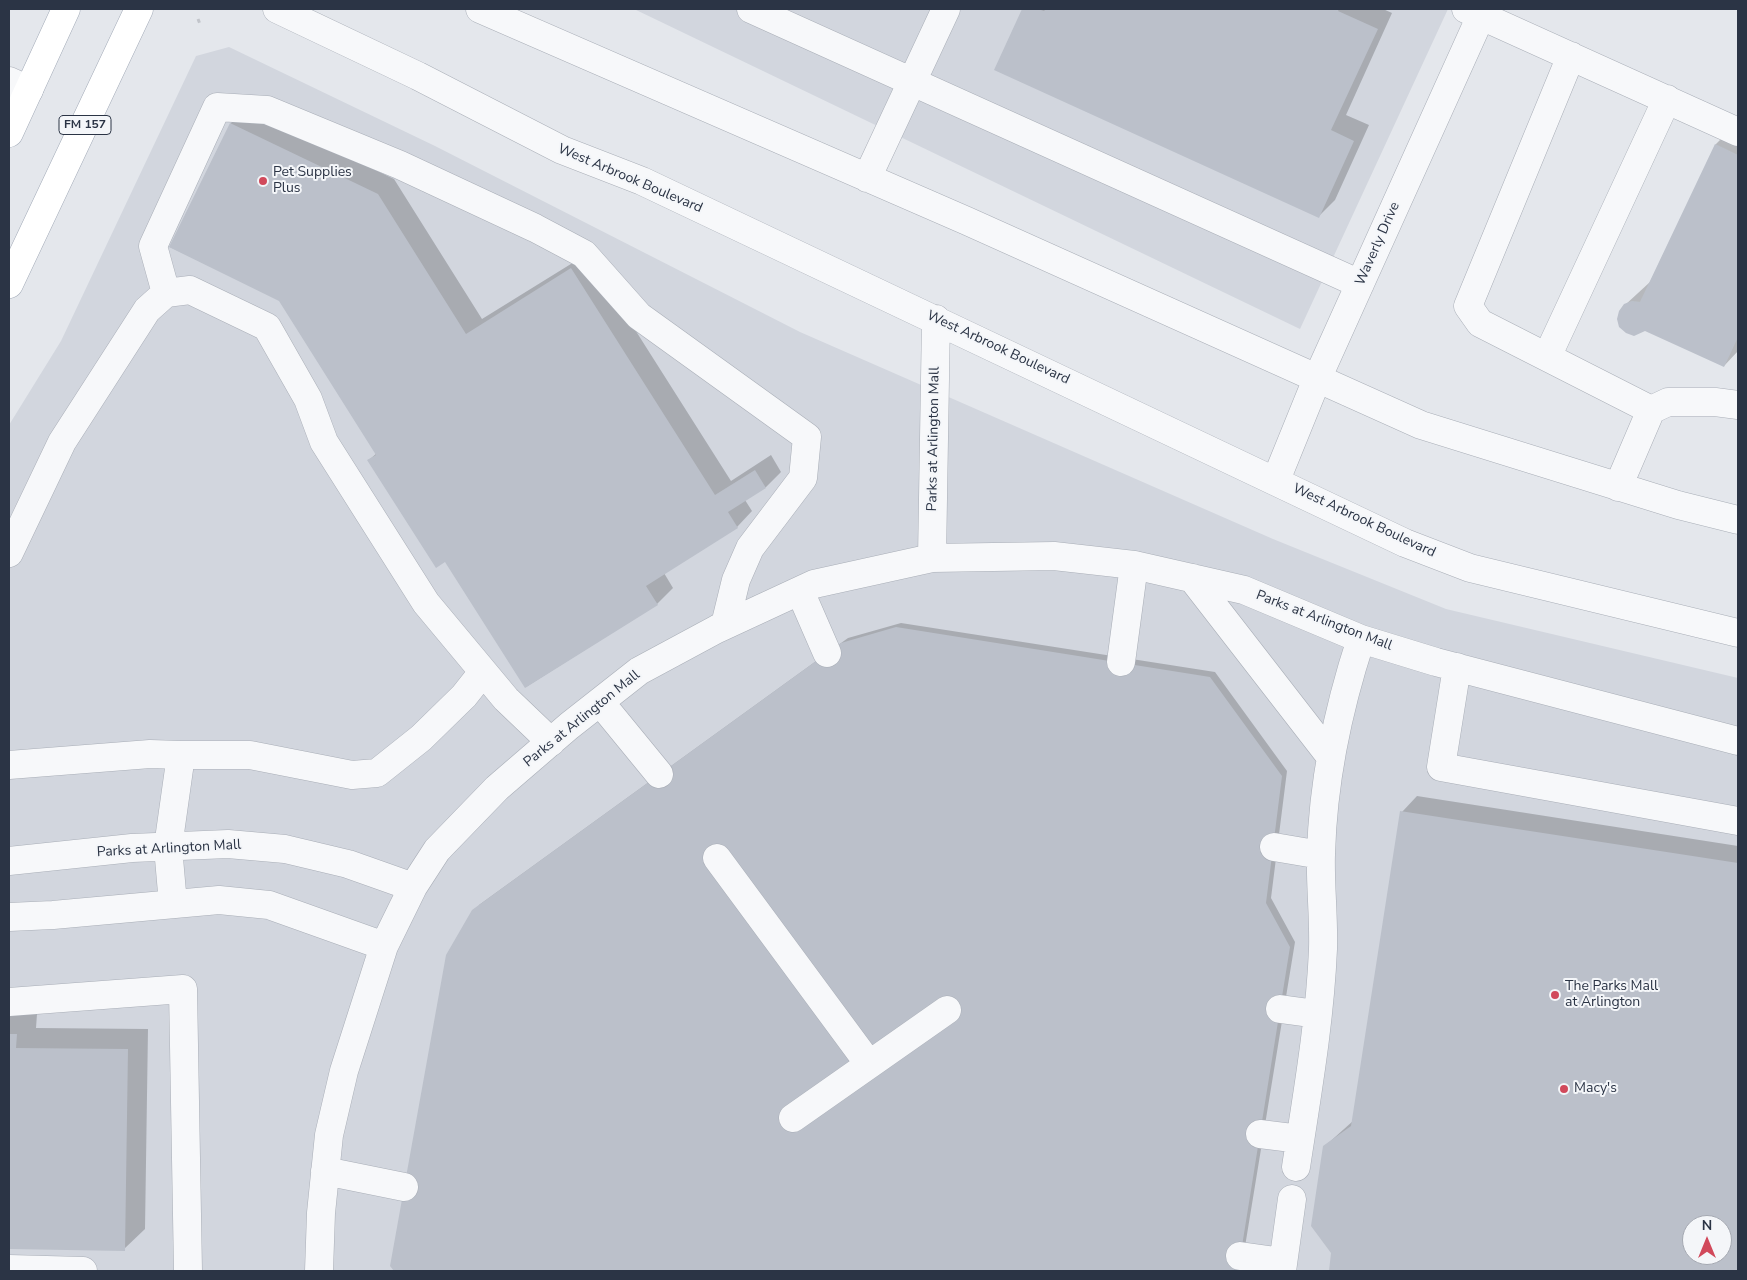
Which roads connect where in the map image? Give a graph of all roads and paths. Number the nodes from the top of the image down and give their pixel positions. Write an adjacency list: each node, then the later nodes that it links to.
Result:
1 (66, 9): 12 (main road)
2 (139, 9): 17 (main road, FM 157)
3 (278, 9): 20 (street, West Arbrook Boulevard)
4 (480, 9): 16 (street)
5 (751, 9): 11 (street)
6 (942, 10): 11 (street)
7 (1477, 11): 10 (street); 18 (street, Waverly Drive)
8 (198, 19): 9 (path)
9 (200, 24)
10 (1570, 56): 13 (street); 21 (street)
11 (911, 82): 16 (street); 18 (street)
12 (19, 86): 15 (main road)
13 (1667, 99): 14 (street); 21 (street)
14 (1738, 132)
15 (9, 133)
16 (867, 178): 22 (street)
17 (9, 284)
18 (1360, 284): 22 (street, Waverly Drive)
19 (166, 293): 28 (street); 33 (street); 39 (street)
20 (936, 319): 25 (street, West Arbrook Boulevard); 29 (street, Parks at Arlington Mall)
21 (1547, 357): 24 (street)
22 (1317, 378): 25 (street, Waverly Drive); 26 (street)
23 (1738, 405): 24 (street)
24 (1651, 410): 26 (street)
25 (1276, 480): 34 (street, West Arbrook Boulevard)
26 (1618, 486): 27 (street)
27 (1738, 520)
28 (9, 553)
29 (932, 558): 30 (street, Parks at Arlington Mall); 32 (street, Parks at Arlington Mall)
30 (1134, 565): 31 (street, Parks at Arlington Mall); 37 (street)
31 (1192, 578): 35 (street, Parks at Arlington Mall); 44 (street)
32 (800, 591): 33 (street, Parks at Arlington Mall); 36 (street)
33 (725, 626): 40 (street, Parks at Arlington Mall)
34 (1738, 633)
35 (1361, 639): 38 (street, Parks at Arlington Mall); 44 (street)
36 (827, 653)
37 (1121, 662)
38 (1457, 667): 41 (street, Parks at Arlington Mall); 47 (street)
39 (483, 672): 42 (street); 43 (street)
40 (600, 702): 42 (street, Parks at Arlington Mall); 46 (street)
41 (1738, 741)
42 (551, 742): 53 (street, Parks at Arlington Mall)
43 (181, 755): 45 (street); 48 (street)
44 (1330, 756): 50 (street)
45 (9, 765)
46 (659, 774)
47 (1738, 821)
48 (168, 846): 52 (street, Parks at Arlington Mall); 53 (street, Parks at Arlington Mall); 54 (street)
49 (1274, 846): 50 (street)
50 (1321, 855): 60 (street)
51 (717, 858): 61 (street)
52 (9, 861)
53 (413, 887): 56 (street, Parks at Arlington Mall)
54 (172, 904): 55 (street); 56 (street)
55 (9, 917)
56 (384, 946): 66 (street, Parks at Arlington Mall)
57 (9, 1002): 74 (street)
58 (1280, 1008): 60 (street)
59 (947, 1010): 61 (street)
60 (1317, 1014): 64 (street)
61 (868, 1064): 62 (street)
62 (793, 1118)
63 (1260, 1134): 64 (street)
64 (1300, 1139): 65 (street)
65 (1296, 1167)
66 (325, 1171): 67 (street); 70 (street, Parks at Arlington Mall)
67 (404, 1187)
68 (1292, 1199): 71 (street)
69 (1240, 1256): 71 (street)
70 (324, 1266)
71 (1282, 1267)
72 (9, 1270): 73 (street)
73 (83, 1271)
74 (188, 1271)

